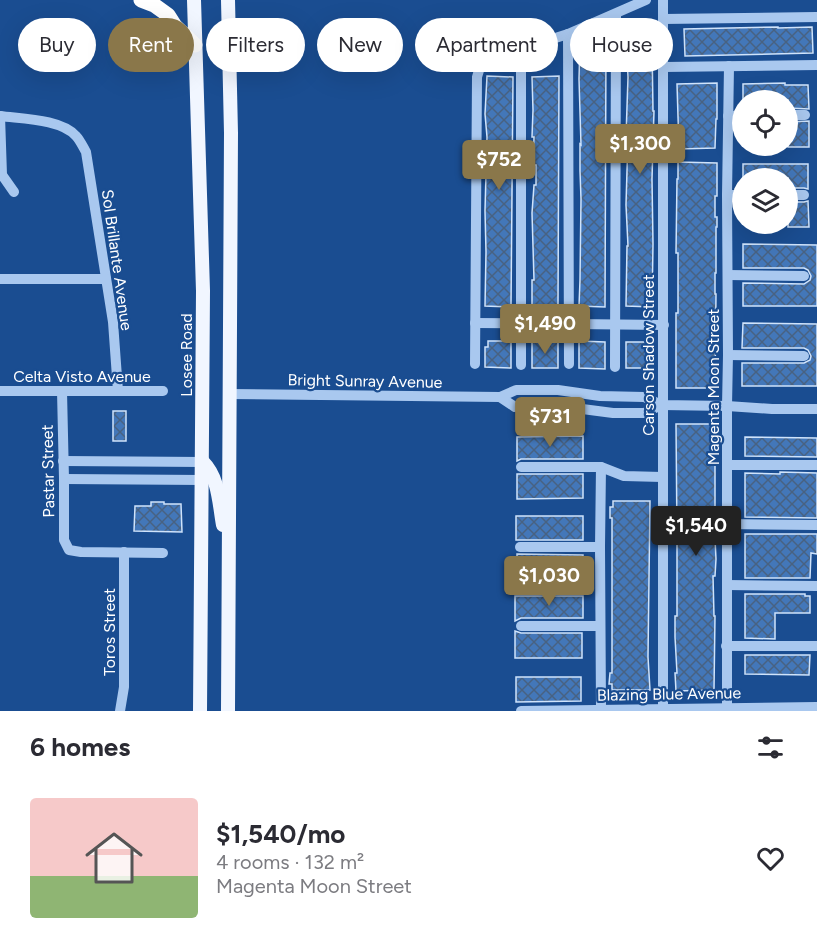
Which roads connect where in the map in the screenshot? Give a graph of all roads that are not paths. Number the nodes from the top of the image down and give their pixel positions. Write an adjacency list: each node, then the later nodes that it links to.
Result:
1 (141, 0): 12 (highway)
2 (194, 0): 12 (main road, Losee Road)
3 (228, 0): 48 (main road)
4 (646, 0): 6 (street)
5 (663, 0): 8 (street, Carson Shadow Street)
6 (616, 14): 10 (street); 36 (street)
7 (817, 17): 9 (street)
8 (663, 18)
9 (673, 19)
10 (568, 34): 11 (street); 35 (street)
11 (558, 37)
12 (195, 45): 57 (main road, Losee Road)
13 (817, 65): 14 (street)
14 (729, 66): 15 (street); 22 (street, Magenta Moon Street)
15 (673, 67)
16 (478, 72): 33 (street)
17 (521, 72): 34 (street)
18 (664, 72): 37 (street, Carson Shadow Street)
19 (798, 115): 20 (street)
20 (805, 115)
21 (0, 116): 24 (street); 32 (street, Sol Brillante Avenue)
22 (728, 116): 23 (street); 25 (street, Magenta Moon Street)
23 (732, 116)
24 (14, 192)
25 (727, 195): 26 (street); 29 (street, Magenta Moon Street)
26 (732, 195)
27 (798, 195): 28 (street)
28 (804, 195)
29 (728, 275): 30 (street); 38 (street, Magenta Moon Street)
30 (804, 276)
31 (0, 279): 32 (street)
32 (106, 279): 46 (street, Sol Brillante Avenue)
33 (475, 323): 34 (street); 40 (street)
34 (521, 324): 35 (street); 42 (street)
35 (568, 324): 36 (street); 41 (street)
36 (615, 324): 37 (street); 43 (street)
37 (664, 325): 51 (street, Carson Shadow Street)
38 (728, 355): 39 (street); 52 (street, Magenta Moon Street)
39 (804, 356)
40 (475, 364)
41 (569, 364)
42 (521, 365)
43 (615, 367)
44 (0, 391): 45 (street, Celta Visto Avenue)
45 (62, 391): 46 (street, Celta Visto Avenue); 55 (street, Pastar Street)
46 (118, 391): 47 (street, Celta Visto Avenue)
47 (163, 391)
48 (229, 394): 49 (street, Bright Sunray Avenue); 72 (main road)
49 (500, 398): 50 (street, Bright Sunray Avenue); 54 (street, Bright Sunray Avenue)
50 (633, 398): 51 (street, Bright Sunray Avenue); 54 (street)
51 (662, 405): 52 (street); 54 (street, Bright Sunray Avenue); 62 (street, Carson Shadow Street)
52 (727, 406): 53 (street); 58 (street, Magenta Moon Street)
53 (817, 409)
54 (634, 413)
55 (63, 461): 56 (street); 63 (street, Pastar Street)
56 (124, 462): 57 (street); 64 (street)
57 (203, 462): 65 (main road, Losee Road); 72 (main road)
58 (727, 465): 59 (street); 66 (street, Magenta Moon Street)
59 (817, 465)
60 (522, 468): 61 (street)
61 (601, 468): 62 (street); 69 (street)
62 (662, 477): 79 (street, Carson Shadow Street)
63 (64, 479): 64 (street); 70 (street, Pastar Street)
64 (125, 479): 65 (street)
65 (203, 480): 85 (main road, Losee Road)
66 (728, 524): 67 (street); 73 (street, Magenta Moon Street)
67 (817, 525)
68 (520, 547): 69 (street)
69 (600, 547): 76 (street)
70 (124, 552): 71 (street); 84 (street, Toros Street)
71 (163, 553)
72 (229, 559): 86 (main road)
73 (727, 585): 74 (street); 77 (street, Magenta Moon Street)
74 (817, 586)
75 (521, 626): 76 (street)
76 (600, 626): 81 (street)
77 (726, 646): 78 (street); 83 (street, Magenta Moon Street)
78 (817, 646)
79 (663, 709): 82 (street, Blazing Blue Avenue); 83 (street, Blazing Blue Avenue)
80 (810, 709): 83 (street, Blazing Blue Avenue)
81 (601, 710): 82 (street, Blazing Blue Avenue); 88 (street, Blazing Blue Avenue)
82 (646, 710)
83 (726, 710)
84 (120, 711)
85 (200, 711)
86 (228, 711)
87 (521, 711): 88 (street, Blazing Blue Avenue)
88 (566, 711)

